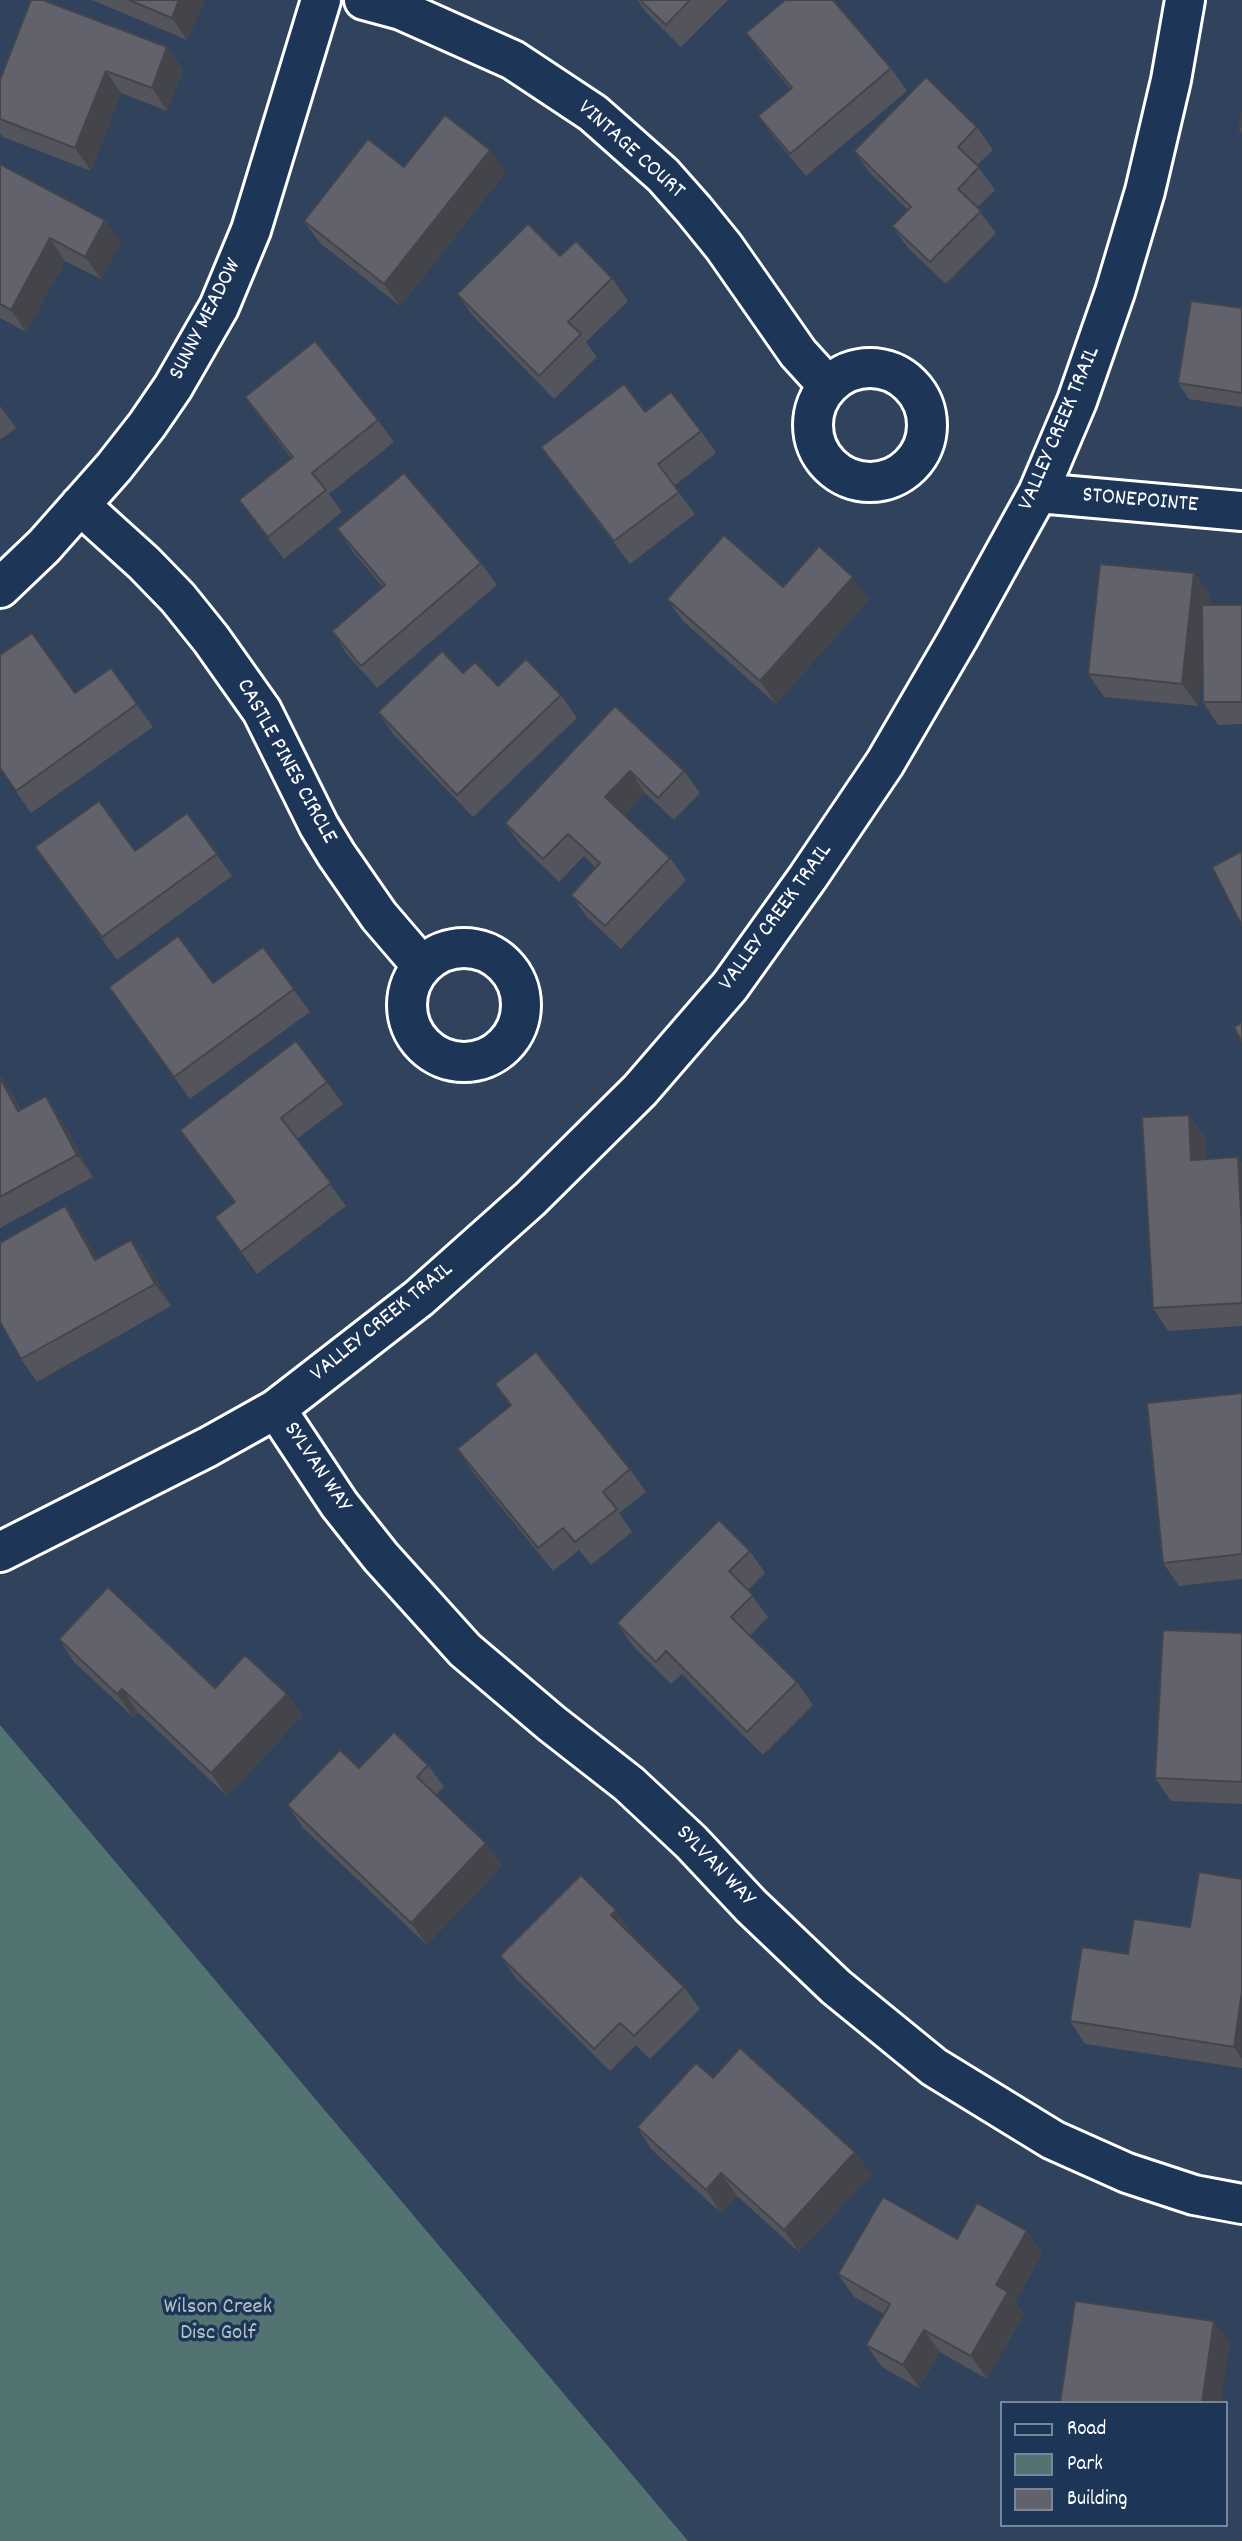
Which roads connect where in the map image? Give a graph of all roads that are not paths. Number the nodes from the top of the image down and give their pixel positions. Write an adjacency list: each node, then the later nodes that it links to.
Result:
1 (321, 0): 6 (street, SUNNY MEADOW)
2 (364, 0): 4 (street, VINTAGE COURT)
3 (1185, 0): 5 (street, VALLEY CREEK TRAIL)
4 (828, 386)
5 (1038, 493): 7 (street, STONEPOINTE); 10 (street, VALLEY CREEK TRAIL)
6 (80, 505): 8 (street, SUNNY MEADOW); 9 (street, CASTLE PINES CIRCLE)
7 (1242, 511)
8 (0, 588)
9 (422, 966)
10 (276, 1409): 11 (street, VALLEY CREEK TRAIL); 12 (street, SYLVAN WAY)
11 (0, 1552)
12 (1242, 2204)

